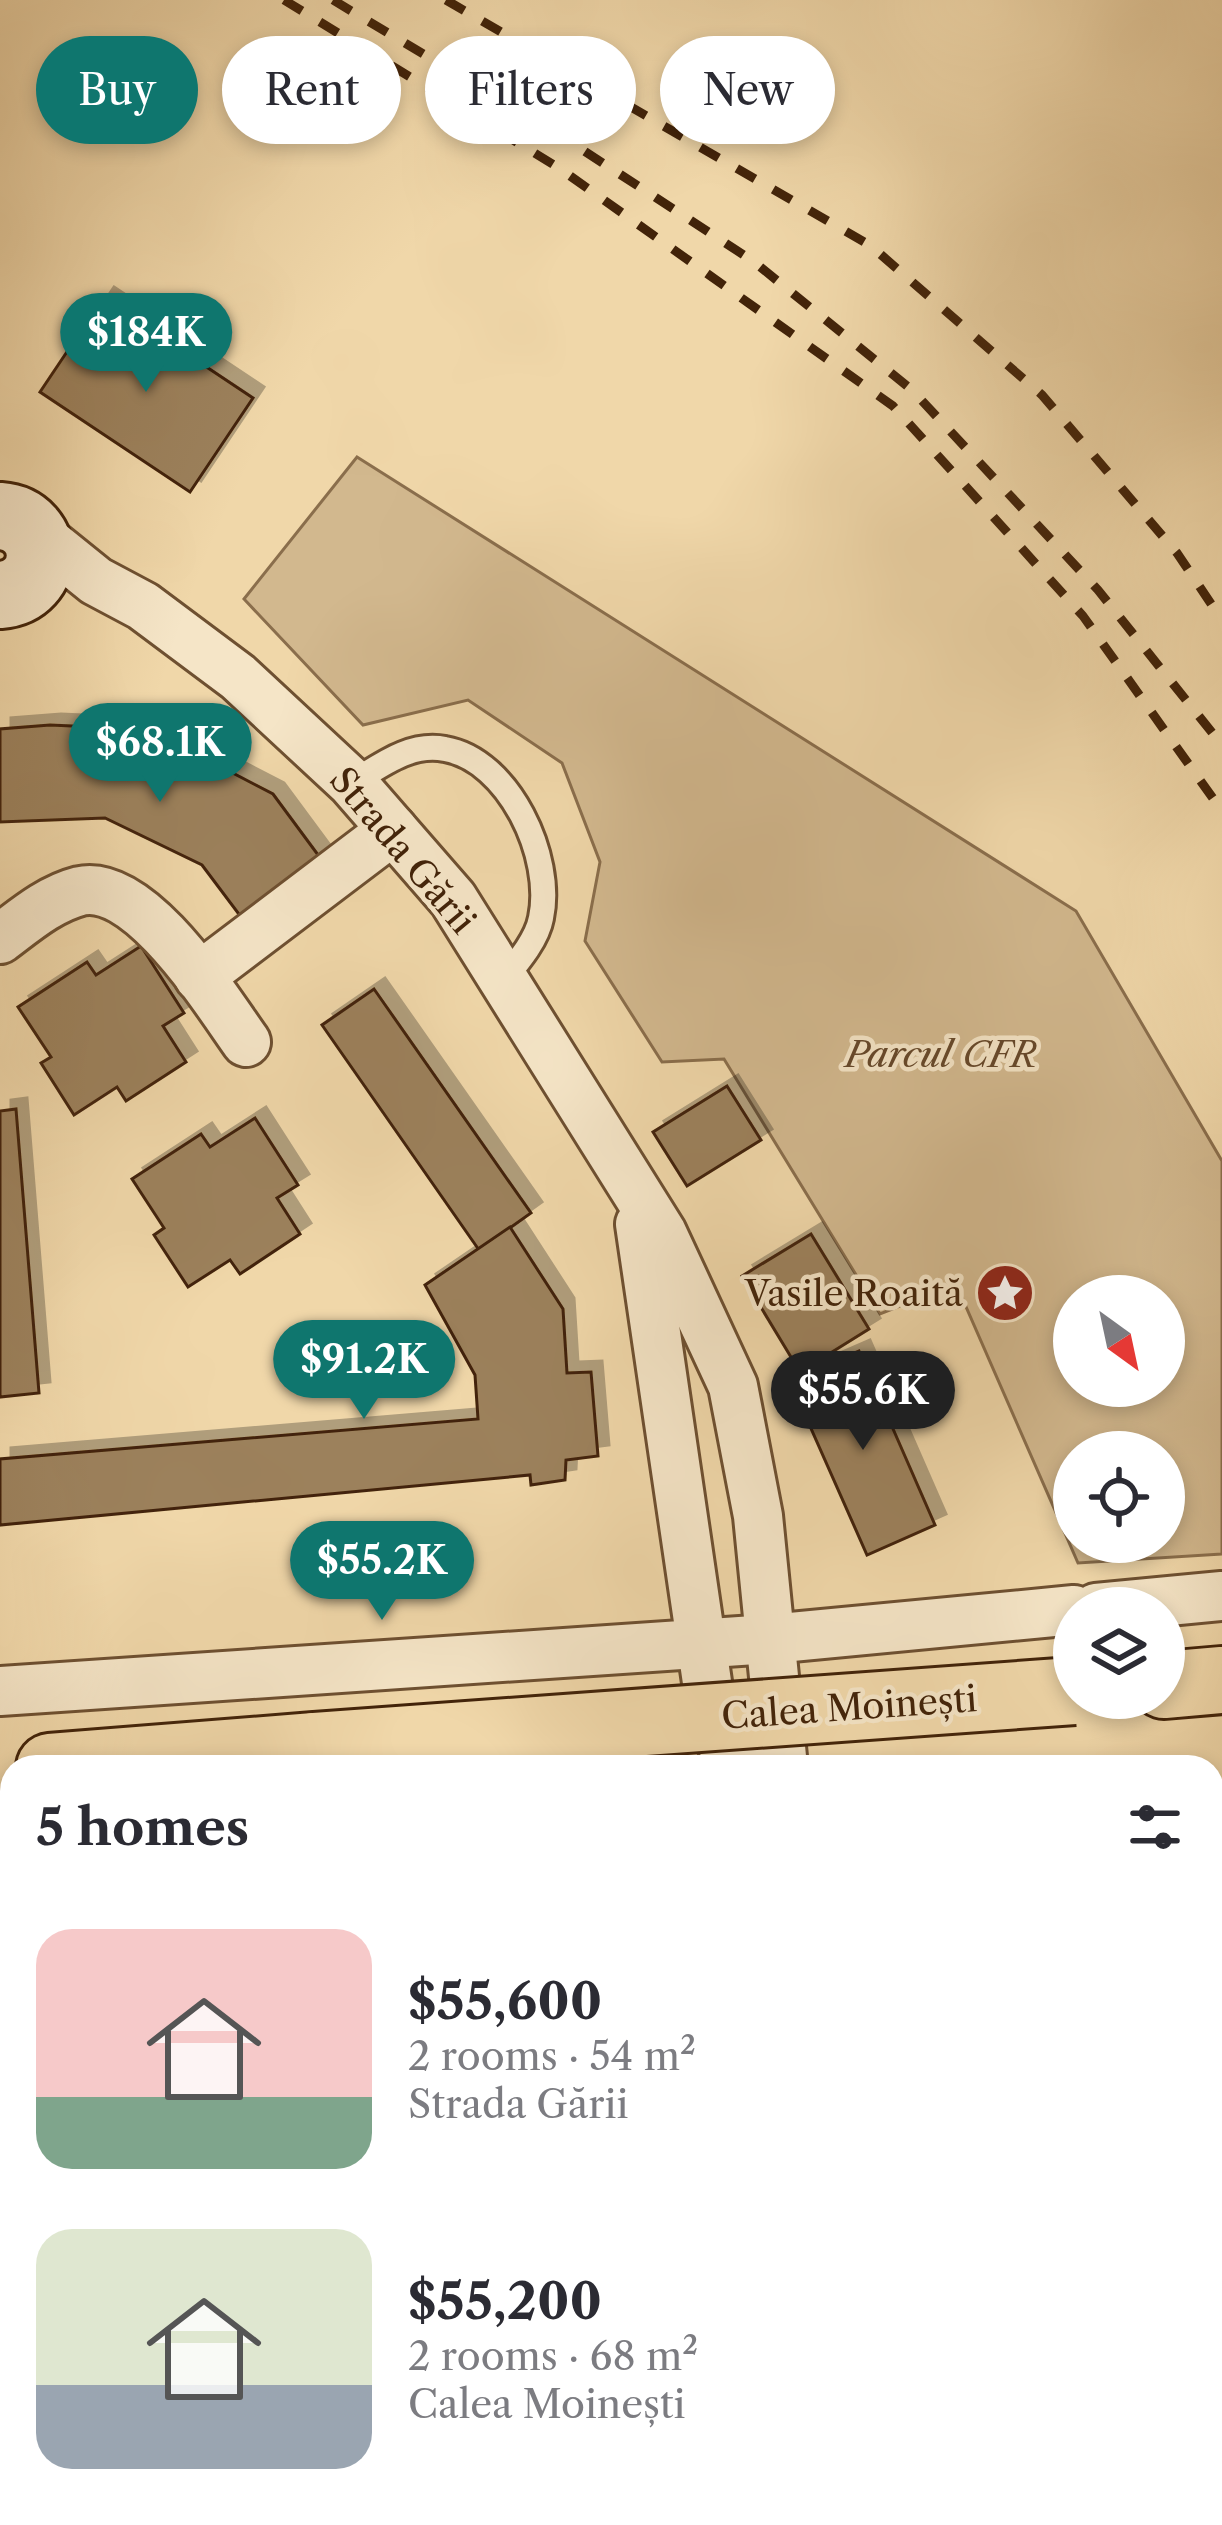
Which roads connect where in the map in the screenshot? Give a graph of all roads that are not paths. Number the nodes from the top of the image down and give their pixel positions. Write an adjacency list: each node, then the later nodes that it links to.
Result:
1 (9, 518): 2 (street, Strada Gării); 3 (main road)
2 (96, 581): 3 (street); 4 (street, Strada Gării)
3 (9, 593)
4 (352, 782): 5 (street, Strada Gării); 8 (lane)
5 (393, 830): 7 (street); 8 (street, Strada Gării)
6 (0, 939): 7 (street)
7 (199, 977): 9 (street)
8 (503, 980): 10 (street, Strada Gării)
9 (246, 1042)
10 (635, 1190): 14 (street, Strada Gării); 15 (street, Strada Gării)
11 (1222, 1596): 12 (street)
12 (1185, 1600)
13 (1053, 1612): 14 (street)
14 (770, 1639): 15 (street); 22 (street, Strada Gării)
15 (703, 1643): 18 (street); 21 (street, Strada Gării)
16 (1222, 1680): 17 (main road)
17 (1185, 1683)
18 (0, 1691)
19 (1053, 1693): 20 (main road, Calea Moinești, bridge)
20 (209, 1755)
21 (730, 1755)
22 (782, 1755)

